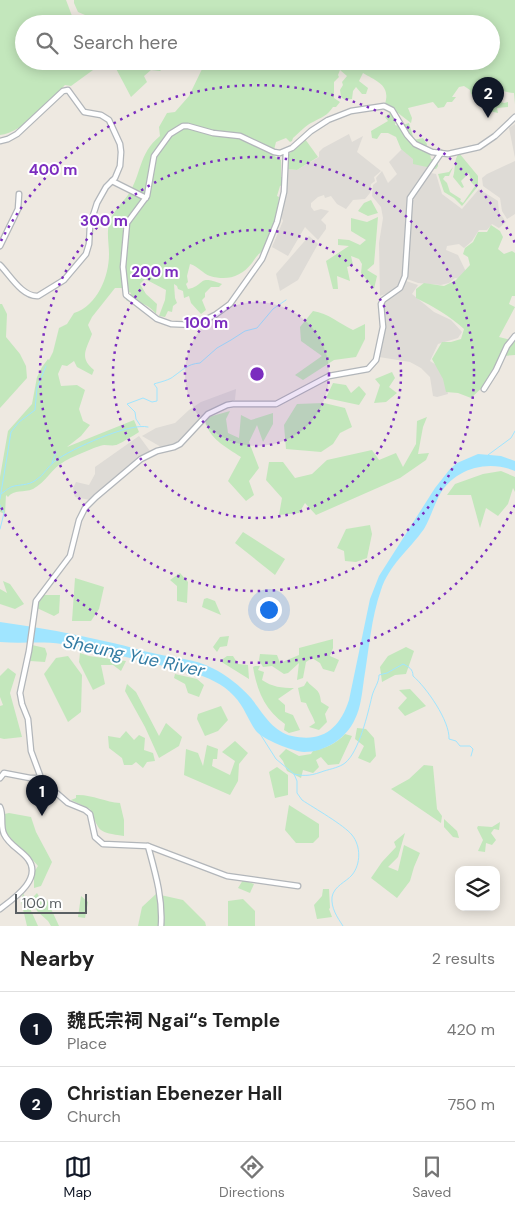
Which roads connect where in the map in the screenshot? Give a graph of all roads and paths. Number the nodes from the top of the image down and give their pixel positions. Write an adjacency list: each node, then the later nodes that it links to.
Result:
1 (515, 117): 4 (street)
2 (0, 140): 5 (street)
3 (286, 151): 4 (street); 7 (street); 7 (street)
4 (441, 153): 13 (street)
5 (112, 181): 7 (street); 9 (street)
6 (19, 194): 8 (street)
7 (146, 198)
8 (0, 246)
9 (0, 265)
10 (515, 336): 11 (street)
11 (484, 388)
12 (0, 778): 13 (street)
13 (41, 778): 15 (street)
14 (0, 807): 17 (street)
15 (148, 846): 16 (street); 18 (street)
16 (298, 886)
17 (0, 909)
18 (161, 926)

